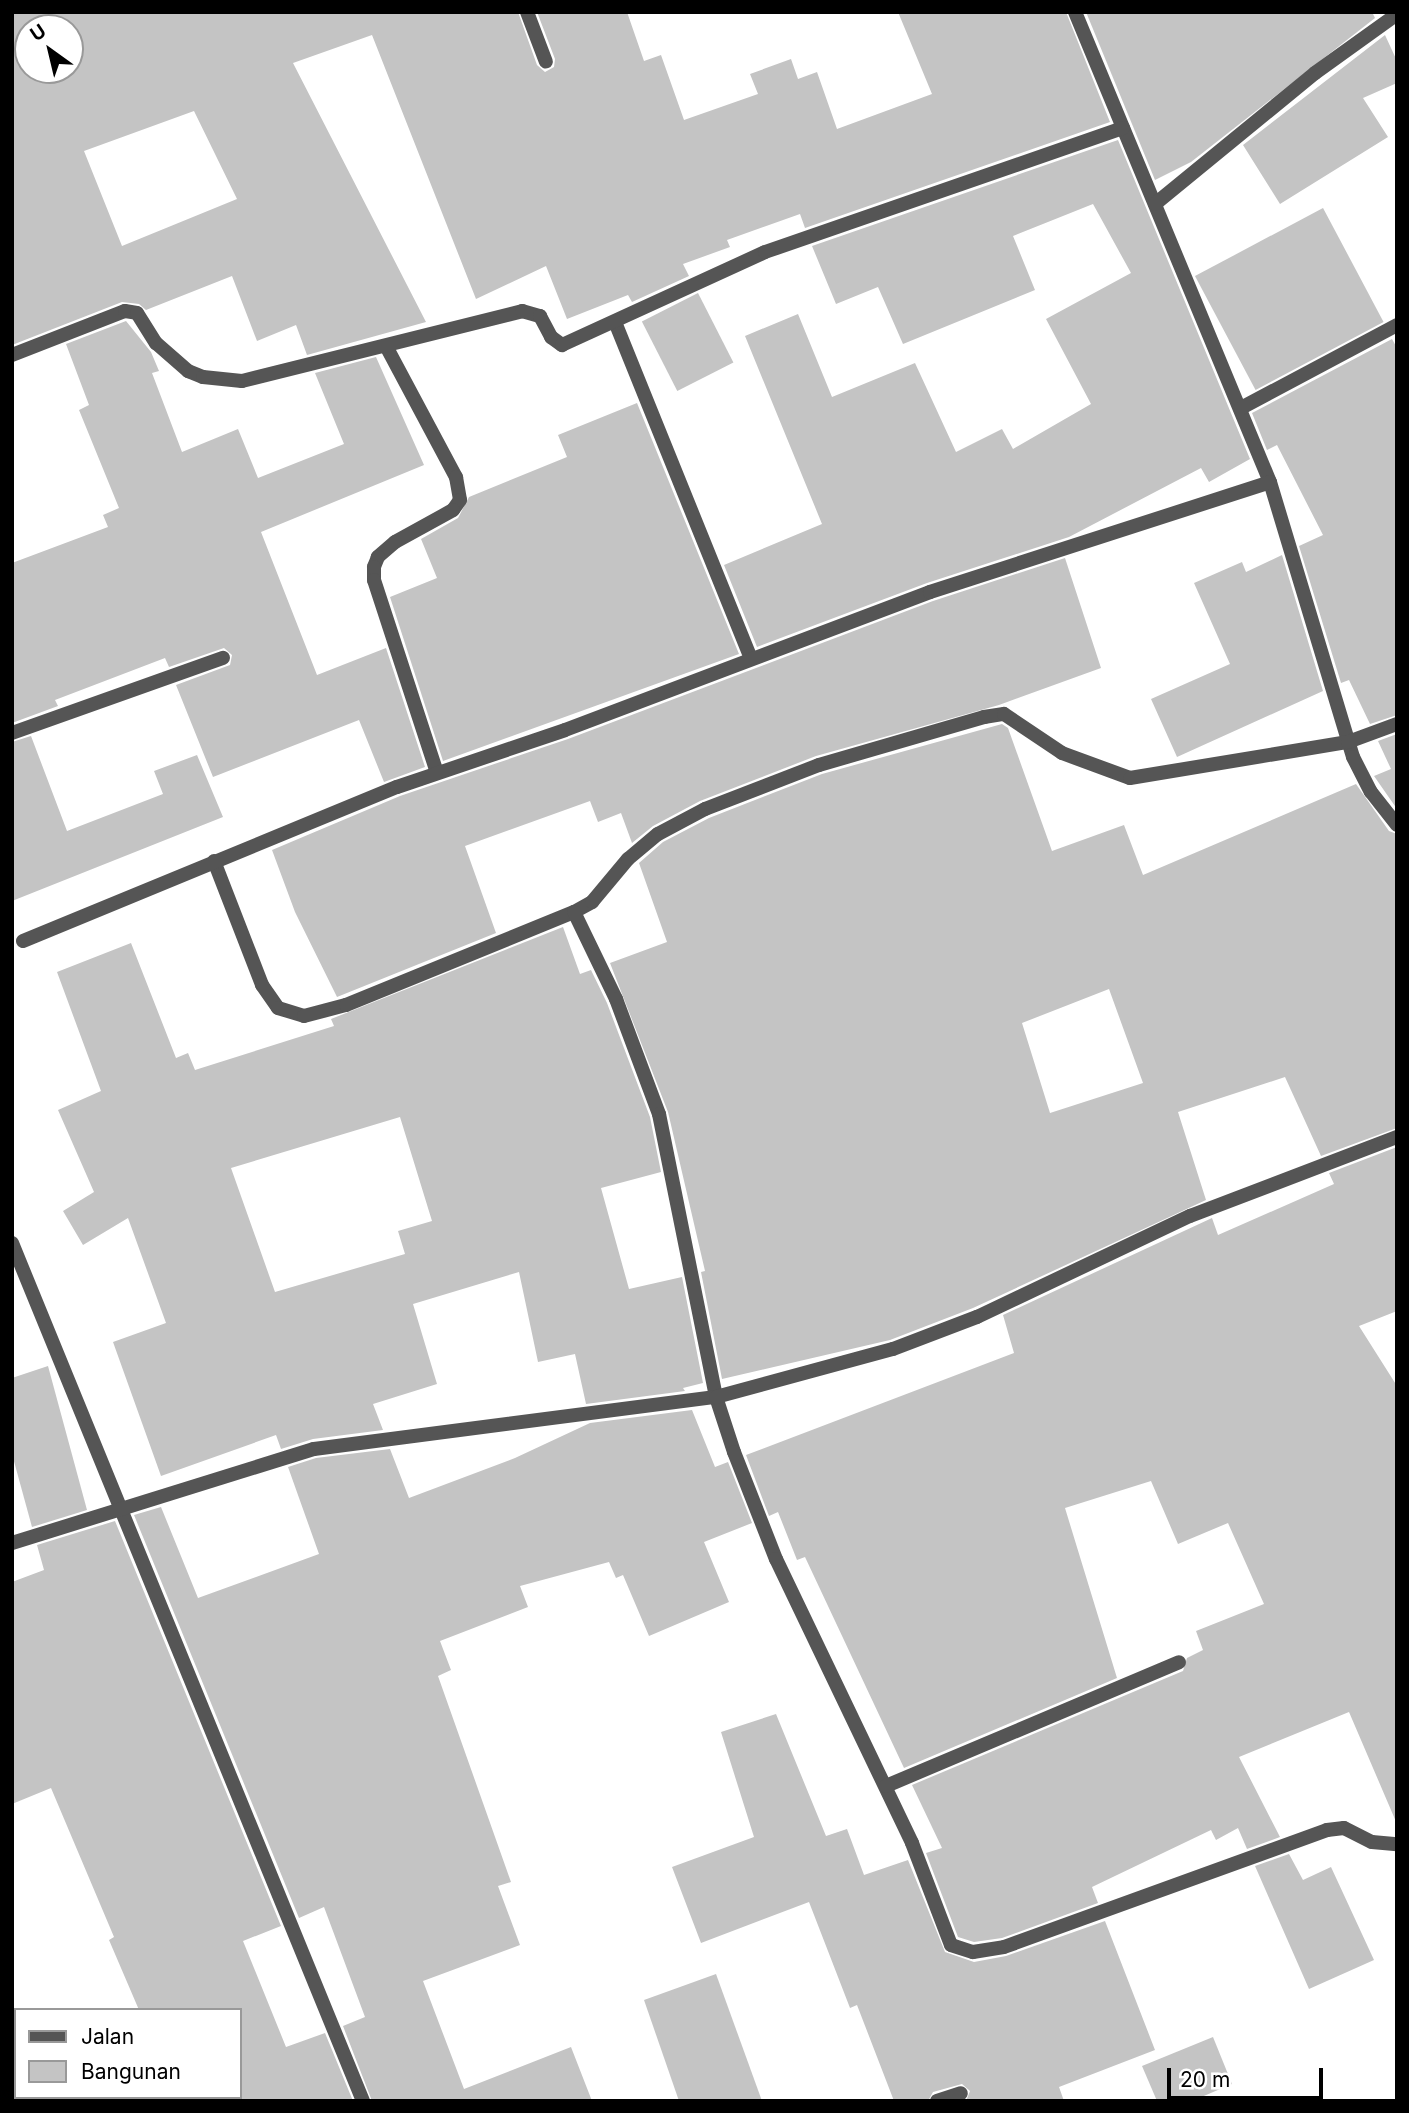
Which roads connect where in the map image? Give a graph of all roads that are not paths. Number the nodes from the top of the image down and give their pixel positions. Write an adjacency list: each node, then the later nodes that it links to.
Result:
1 (527, 12): 4 (street)
2 (1075, 12): 5 (street)
3 (1397, 14): 6 (street)
4 (546, 61)
5 (1123, 128): 6 (street); 7 (street)
6 (1155, 204): 11 (street)
7 (615, 322): 9 (street); 14 (street)
8 (1397, 325): 11 (street)
9 (386, 346): 10 (street); 18 (street)
10 (12, 355)
11 (1241, 408): 12 (street)
12 (1270, 482): 14 (street); 17 (street)
13 (223, 658): 16 (street)
14 (751, 658): 18 (street)
15 (1397, 724): 17 (street)
16 (12, 733)
17 (1348, 742): 19 (street); 21 (street)
18 (438, 774): 20 (street)
19 (1397, 825)
20 (214, 861): 21 (street); 22 (street)
21 (574, 912): 25 (street)
22 (23, 941)
23 (1397, 1137): 25 (street)
24 (12, 1243): 26 (street)
25 (716, 1397): 26 (street); 29 (street)
26 (122, 1510): 27 (street); 32 (street)
27 (12, 1544)
28 (1179, 1662): 29 (street)
29 (886, 1786): 30 (street)
30 (1397, 1844)
31 (961, 2093): 33 (street)
32 (363, 2101)
33 (937, 2101)

